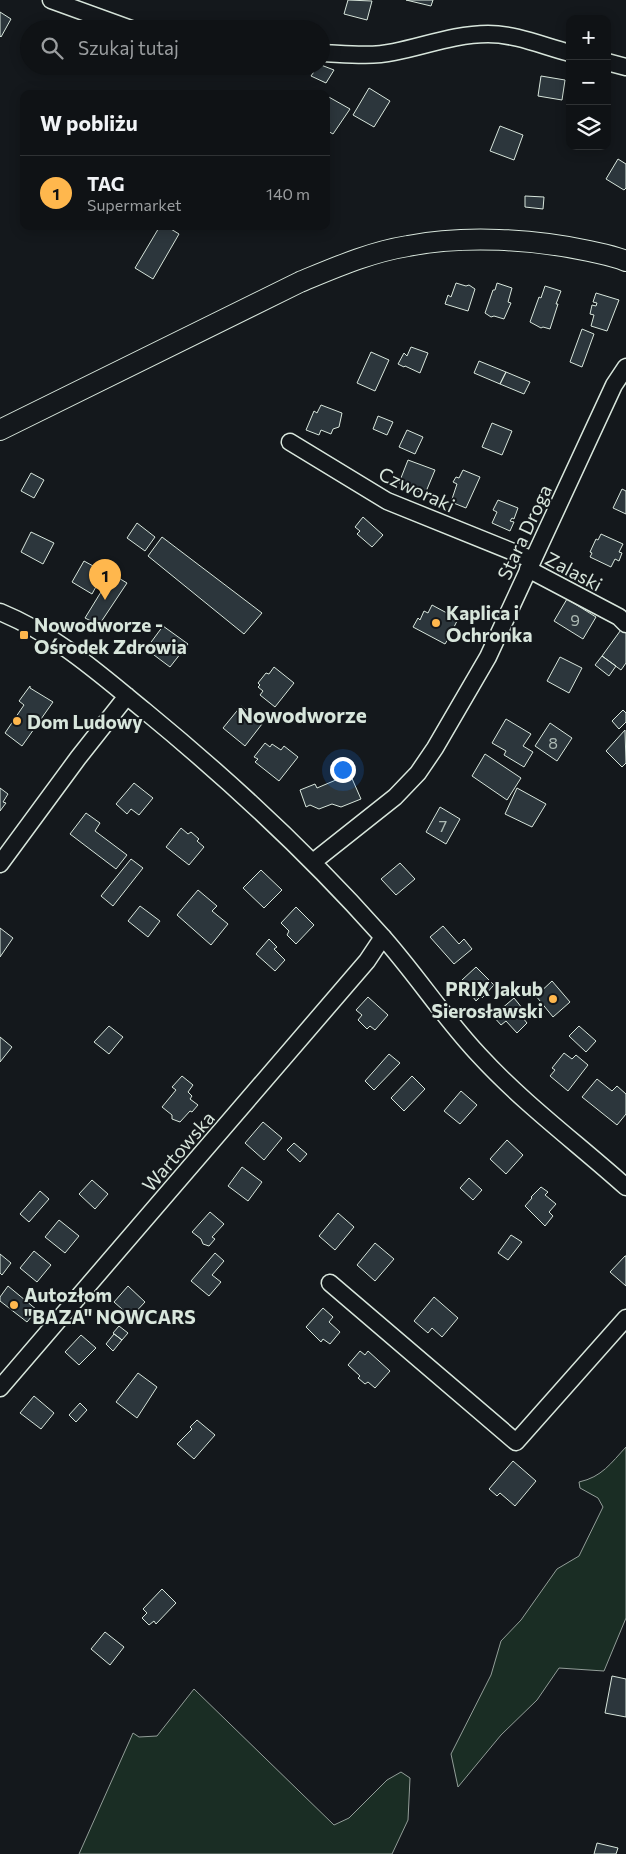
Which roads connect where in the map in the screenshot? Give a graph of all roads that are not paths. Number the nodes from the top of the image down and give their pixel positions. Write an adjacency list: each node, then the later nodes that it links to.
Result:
1 (51, 0): 2 (street)
2 (106, 20)
3 (566, 51): 4 (street)
4 (330, 54)
5 (611, 63): 6 (street)
6 (626, 67)
7 (626, 261): 9 (main road)
8 (626, 367): 11 (street, Stara Droga)
9 (0, 430)
10 (290, 442): 11 (street, Czworaki)
11 (531, 565): 13 (street, Zalaski); 15 (street, Stara Droga)
12 (0, 612): 14 (street)
13 (626, 624)
14 (127, 696): 15 (street); 16 (street)
15 (313, 862): 17 (street)
16 (0, 864)
17 (383, 937): 18 (street); 21 (street, Wartowska)
18 (626, 1187)
19 (330, 1283): 20 (street)
20 (626, 1318)
21 (0, 1388)

